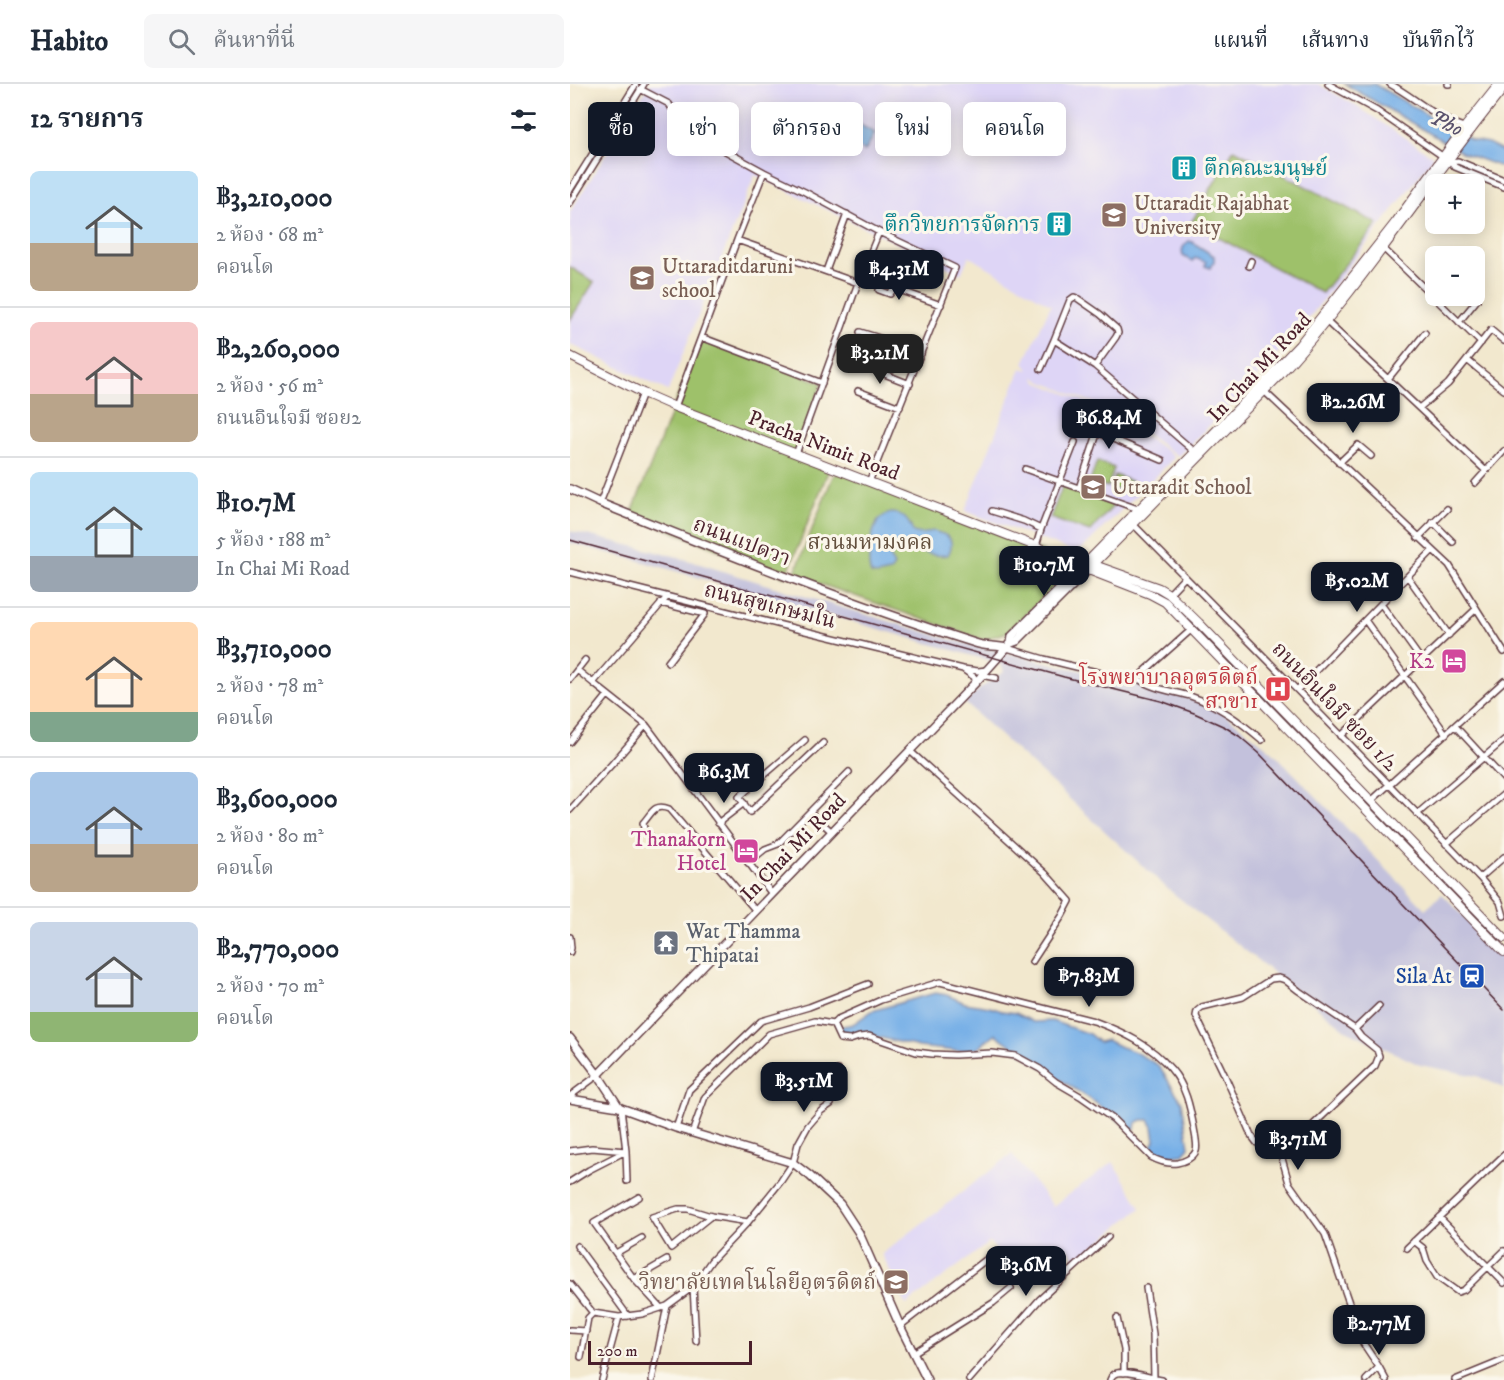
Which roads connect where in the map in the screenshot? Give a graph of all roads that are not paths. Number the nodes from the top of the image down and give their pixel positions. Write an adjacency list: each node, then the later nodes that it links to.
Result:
1 (1328, 84): 7 (street)
2 (1390, 84): 6 (street)
3 (1499, 84): 6 (main road, In Chai Mi Road)
4 (640, 86): 8 (street); 11 (street); 12 (street)
5 (1504, 88): 6 (main road, In Chai Mi Road)
6 (1467, 130): 7 (main road, In Chai Mi Road)
7 (1449, 160): 9 (street); 10 (street); 16 (main road, In Chai Mi Road); 43 (main road, In Chai Mi Road)
8 (764, 172): 13 (street); 15 (street)
9 (1504, 180)
10 (1504, 187)
11 (570, 189)
12 (570, 203)
13 (847, 214): 14 (street); 17 (street)
14 (879, 232): 20 (street); 23 (street)
15 (737, 240): 17 (street); 30 (street)
16 (1384, 249): 21 (street); 26 (main road, In Chai Mi Road)
17 (826, 271): 20 (street)
18 (915, 276): 19 (street)
19 (893, 280): 22 (street); 22 (street)
20 (858, 283): 41 (street)
21 (1425, 285)
22 (894, 288): 23 (street)
23 (941, 305): 34 (street)
24 (1446, 306): 27 (street)
25 (1472, 306): 27 (street)
26 (1326, 321): 40 (street); 43 (main road, In Chai Mi Road)
27 (1459, 322): 33 (street)
28 (860, 332): 34 (street)
29 (1425, 333): 40 (street)
30 (701, 337): 41 (street); 47 (street)
31 (1054, 340): 38 (street); 38 (street); 39 (street)
32 (1504, 341): 33 (street)
33 (1481, 343): 36 (street)
34 (921, 354): 42 (street)
35 (570, 356): 46 (main road, Pracha Nimit Road)
36 (1467, 360): 44 (street); 49 (street)
37 (859, 364): 42 (street)
38 (1095, 366): 53 (street)
39 (1041, 369)
40 (1388, 379): 49 (street)
41 (822, 383): 52 (street)
42 (910, 384): 48 (street)
43 (1262, 389): 53 (main road, In Chai Mi Road); 56 (street)
44 (1504, 390)
45 (858, 391): 48 (street)
46 (643, 393): 47 (main road, Pracha Nimit Road); 64 (street)
47 (675, 407): 52 (main road, Pracha Nimit Road)
48 (900, 407): 59 (street)
49 (1419, 408): 58 (street)
50 (1075, 442): 60 (street)
51 (1504, 451): 58 (street)
52 (796, 454): 59 (main road, Pracha Nimit Road)
53 (1198, 454): 67 (main road, In Chai Mi Road)
54 (1371, 456): 56 (street)
55 (1162, 460): 62 (street)
56 (1339, 463): 71 (street)
57 (1025, 469): 60 (street)
58 (1486, 471): 61 (street)
59 (869, 482): 73 (main road, Pracha Nimit Road)
60 (1060, 482): 62 (street); 70 (street)
61 (1475, 483)
62 (1079, 488): 67 (street)
63 (570, 489): 64 (street, ถนนแปดวา)
64 (600, 503): 87 (street, ถนนแปดวา)
65 (1447, 509): 68 (street)
66 (992, 511): 70 (street)
67 (1141, 512): 69 (main road, In Chai Mi Road); 75 (main road, In Chai Mi Road)
68 (1433, 522): 71 (street); 72 (street)
69 (1133, 524): 75 (main road, In Chai Mi Road); 77 (street, ถนนอินใจมี ซอย 1/2)
70 (1041, 529): 73 (street)
71 (1418, 538): 74 (street)
72 (1453, 542)
73 (1036, 546): 75 (main road, Pracha Nimit Road)
74 (1432, 551): 78 (street); 83 (street)
75 (1087, 566): 79 (main road); 85 (main road); 88 (street, In Chai Mi Road)
76 (570, 572): 80 (street, ถนนสุขเกษมใน)
77 (1185, 577): 79 (street); 104 (street, ถนนอินใจมี ซอย 1/2)
78 (1408, 577): 82 (street); 86 (street)
79 (1169, 594): 121 (main road)
80 (667, 597): 81 (street); 94 (street, ถนนสุขเกษมใน)
81 (662, 603): 93 (street); 103 (street)
82 (1381, 604): 84 (street); 92 (street)
83 (1476, 609): 86 (street); 89 (street)
84 (1365, 620): 97 (street); 104 (street)
85 (1192, 630): 99 (street); 135 (main road)
86 (1449, 635): 92 (street)
87 (996, 646): 88 (street); 90 (street)
88 (1009, 646): 90 (street, In Chai Mi Road); 99 (street)
89 (1504, 652)
90 (1001, 656): 96 (street, In Chai Mi Road)
91 (585, 660): 95 (street)
92 (1422, 660): 97 (street)
93 (668, 662)
94 (963, 669): 96 (street, ถนนสุขเกษมใน); 102 (street)
95 (577, 670): 100 (street); 103 (street)
96 (985, 673): 98 (street, ถนนสุขเกษมใน); 102 (street, In Chai Mi Road)
97 (1405, 676): 108 (street); 109 (street)
98 (996, 678)
99 (1137, 678): 111 (street)
100 (570, 679)
101 (1504, 681): 107 (street)
102 (976, 682): 115 (street, In Chai Mi Road)
103 (593, 683): 105 (street)
104 (1297, 690): 109 (street, ถนนอินใจมี ซอย 1/2)
105 (607, 696): 106 (street); 113 (street)
106 (646, 725): 123 (street); 126 (street)
107 (1455, 726): 108 (street); 116 (street)
108 (1446, 734): 119 (street)
109 (1341, 736): 119 (street, ถนนอินใจมี ซอย 1/2)
110 (805, 740): 122 (street)
111 (1262, 740)
112 (1504, 740): 116 (street)
113 (570, 742)
114 (823, 743): 122 (street)
115 (910, 751): 127 (street, In Chai Mi Road); 142 (street)
116 (1485, 758): 118 (street); 125 (street)
117 (849, 772): 124 (street)
118 (1504, 779)
119 (1389, 785): 121 (street); 125 (street, ถนนอินใจมี ซอย 1/2)
120 (1504, 794): 129 (street)
121 (1371, 801): 134 (main road)
122 (744, 803): 126 (street)
123 (570, 810)
124 (810, 812): 127 (street); 131 (street)
125 (1417, 814): 129 (street, ถนนอินใจมี ซอย 1/2)
126 (718, 823): 131 (street)
127 (832, 832): 133 (street, In Chai Mi Road)
128 (655, 844): 136 (street)
129 (1446, 844): 132 (street, ถนนอินใจมี ซอย 1/2)
130 (1504, 857): 132 (street)
131 (748, 863): 133 (street)
132 (1480, 878): 137 (street, ถนนอินใจมี ซอย 1/2)
133 (772, 894): 136 (street, In Chai Mi Road)
134 (1464, 897): 135 (main road); 139 (main road)
135 (1457, 903): 141 (main road)
136 (756, 911): 149 (street, In Chai Mi Road)
137 (1504, 916)
138 (570, 937): 140 (street)
139 (1504, 938)
140 (570, 952)
141 (1504, 952)
142 (1032, 962)
143 (868, 984): 152 (street)
144 (1379, 1006): 146 (street)
145 (833, 1024): 145 (street); 153 (street)
146 (1355, 1029): 154 (street); 154 (street)
147 (570, 1038): 149 (street)
148 (838, 1070): 158 (street)
149 (598, 1075): 150 (street); 151 (street)
150 (570, 1097): 151 (street)
151 (620, 1108): 152 (street); 156 (street)
152 (676, 1128): 153 (street)
153 (692, 1133): 158 (street)
154 (1280, 1148): 193 (street)
155 (570, 1151): 156 (street)
156 (626, 1151): 159 (street); 160 (street)
157 (1504, 1155): 163 (street)
158 (793, 1163): 164 (street); 186 (street)
159 (627, 1181)
160 (570, 1182)
161 (639, 1197): 171 (street)
162 (711, 1216): 162 (street); 164 (street)
163 (1438, 1217): 167 (street); 174 (street)
164 (748, 1222): 178 (street)
165 (1108, 1237): 199 (street)
166 (642, 1238): 171 (street)
167 (1414, 1241): 169 (street); 174 (street)
168 (577, 1246): 183 (street)
169 (1407, 1248)
170 (1504, 1251): 174 (street)
171 (616, 1253): 175 (street)
172 (992, 1255): 186 (street)
173 (667, 1260): 175 (street)
174 (1488, 1267): 176 (street)
175 (634, 1279): 181 (street)
176 (1504, 1283)
177 (570, 1284): 182 (street)
178 (693, 1287): 181 (street); 189 (street)
179 (1011, 1288): 190 (street)
180 (1146, 1288): 195 (street)
181 (664, 1307): 183 (street); 197 (street)
182 (593, 1314): 184 (street); 188 (street)
183 (628, 1316): 184 (street)
184 (619, 1317): 196 (street)
185 (1117, 1318): 194 (street)
186 (900, 1326): 190 (street)
187 (570, 1330): 188 (street)
188 (586, 1331): 191 (street)
189 (696, 1341)
190 (913, 1353): 198 (street)
191 (581, 1357)
192 (1504, 1359): 204 (street)
193 (1379, 1367): 202 (street); 203 (street)
194 (1124, 1373): 195 (street); 200 (street)
195 (1154, 1378): 201 (street)
196 (602, 1380)
197 (652, 1380)
198 (927, 1380)
199 (969, 1380)
200 (1110, 1380)
201 (1162, 1380)
202 (1366, 1380)
203 (1386, 1380)
204 (1455, 1380)

